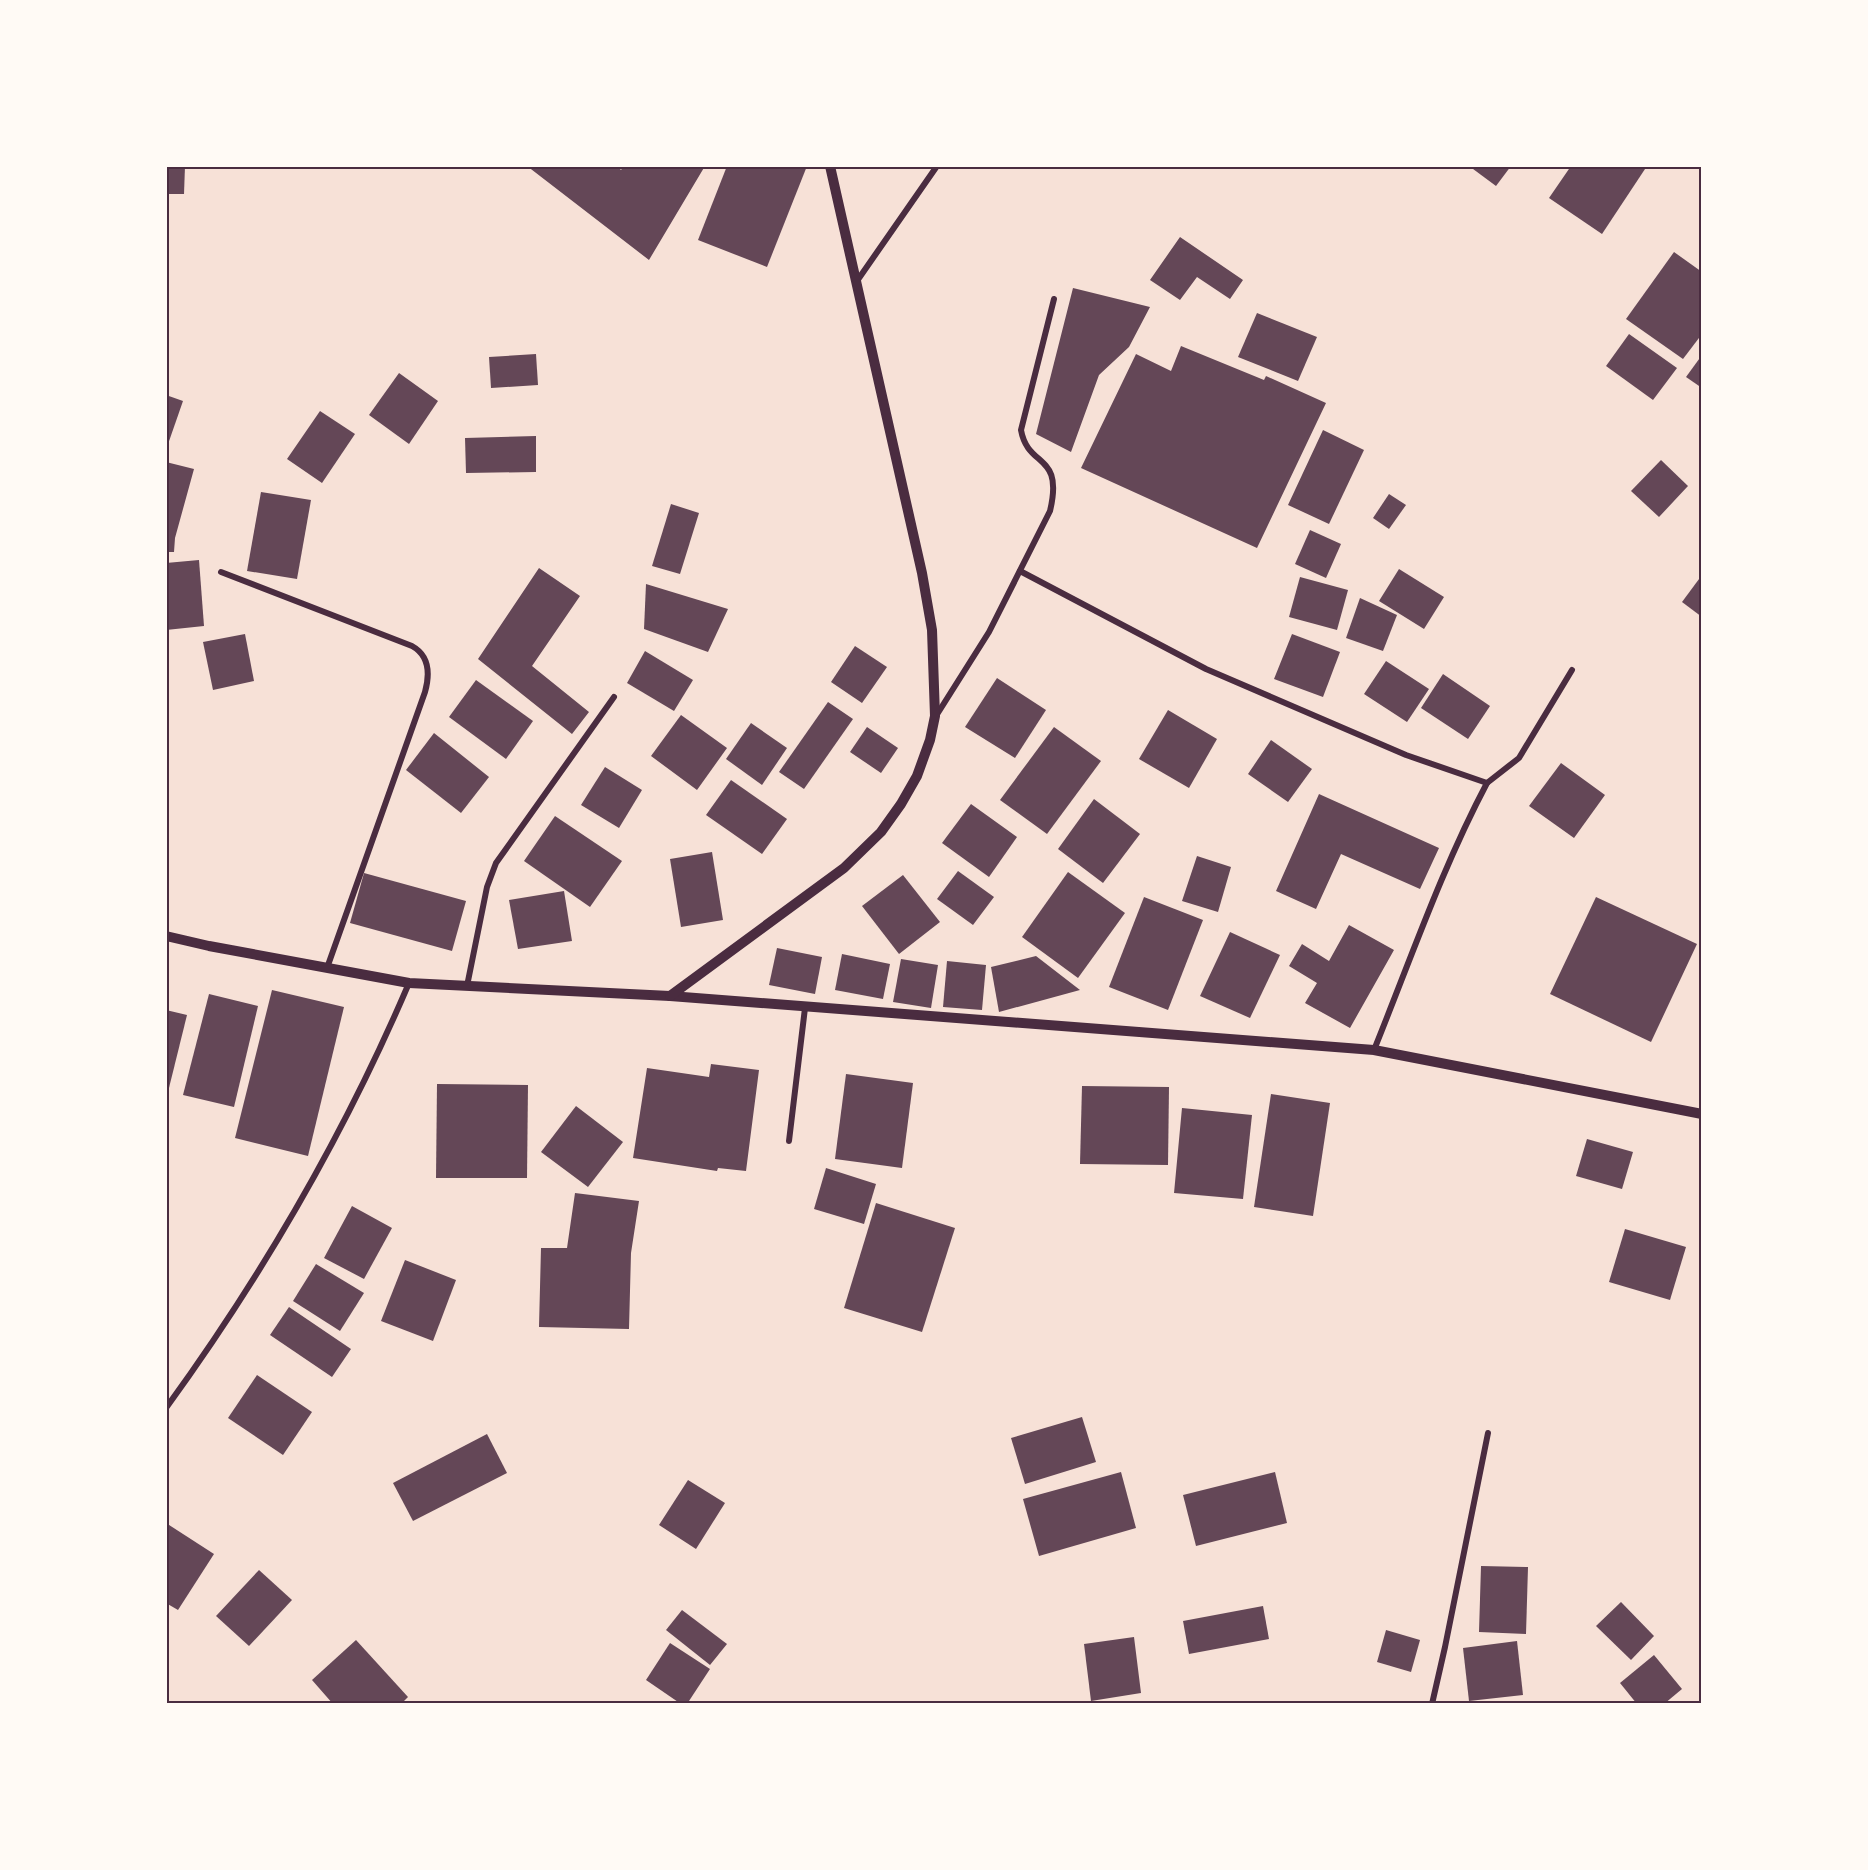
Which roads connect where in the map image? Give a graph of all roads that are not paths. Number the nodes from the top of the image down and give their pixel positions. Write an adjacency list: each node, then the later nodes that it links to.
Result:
1 (830, 166): 3 (street)
2 (937, 166): 3 (street)
3 (857, 281): 9 (street)
4 (1054, 299): 5 (street)
5 (1020, 570): 9 (street); 10 (street)
6 (221, 572): 12 (street)
7 (1572, 670): 10 (street)
8 (614, 697): 14 (street)
9 (935, 716): 15 (street)
10 (1487, 783): 17 (street)
11 (166, 936): 12 (street)
12 (327, 968): 13 (street)
13 (409, 983): 14 (street); 20 (street)
14 (468, 986): 15 (street)
15 (670, 996): 16 (street)
16 (805, 1008): 17 (street); 19 (street)
17 (1374, 1050): 18 (street)
18 (1701, 1114)
19 (789, 1141)
20 (166, 1408)
21 (1488, 1433): 22 (street)
22 (1432, 1704)

